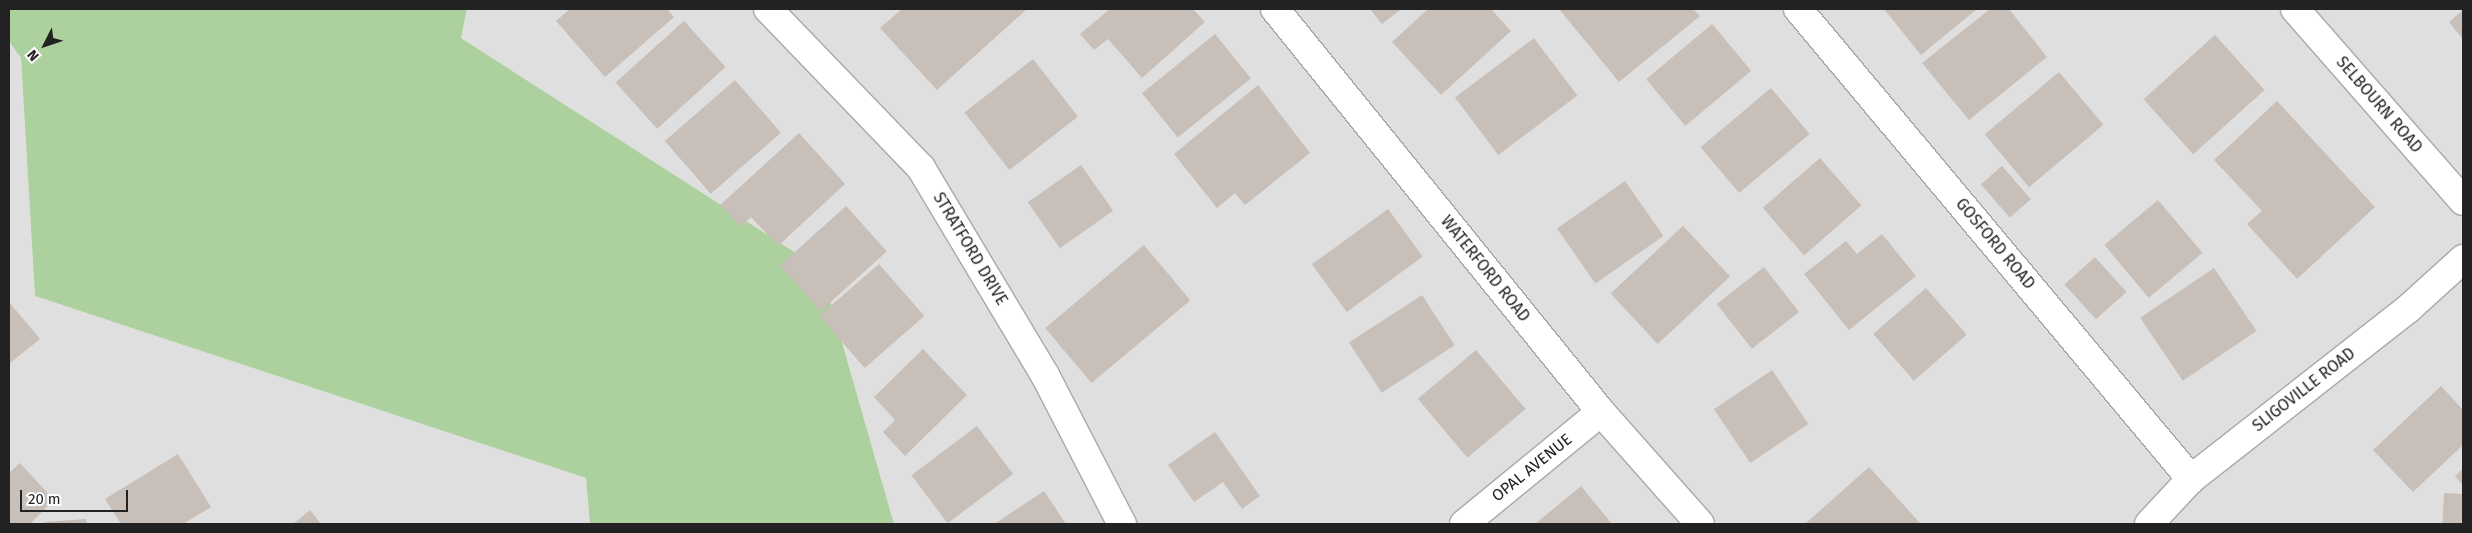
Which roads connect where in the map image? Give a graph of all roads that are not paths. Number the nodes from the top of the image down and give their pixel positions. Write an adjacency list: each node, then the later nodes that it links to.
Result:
1 (768, 9): 9 (street, STRATFORD DRIVE)
2 (1275, 9): 7 (street, WATERFORD ROAD)
3 (1798, 9): 8 (street, GOSFORD ROAD)
4 (2295, 9): 5 (street, SELBOURN ROAD)
5 (2463, 201)
6 (2463, 259): 8 (street, SLIGOVILLE ROAD)
7 (1601, 412): 10 (street, OPAL AVENUE); 11 (street, WATERFORD ROAD)
8 (2191, 479): 12 (street, SLIGOVILLE ROAD)
9 (1122, 524)
10 (1464, 524)
11 (1700, 524)
12 (2149, 524)

